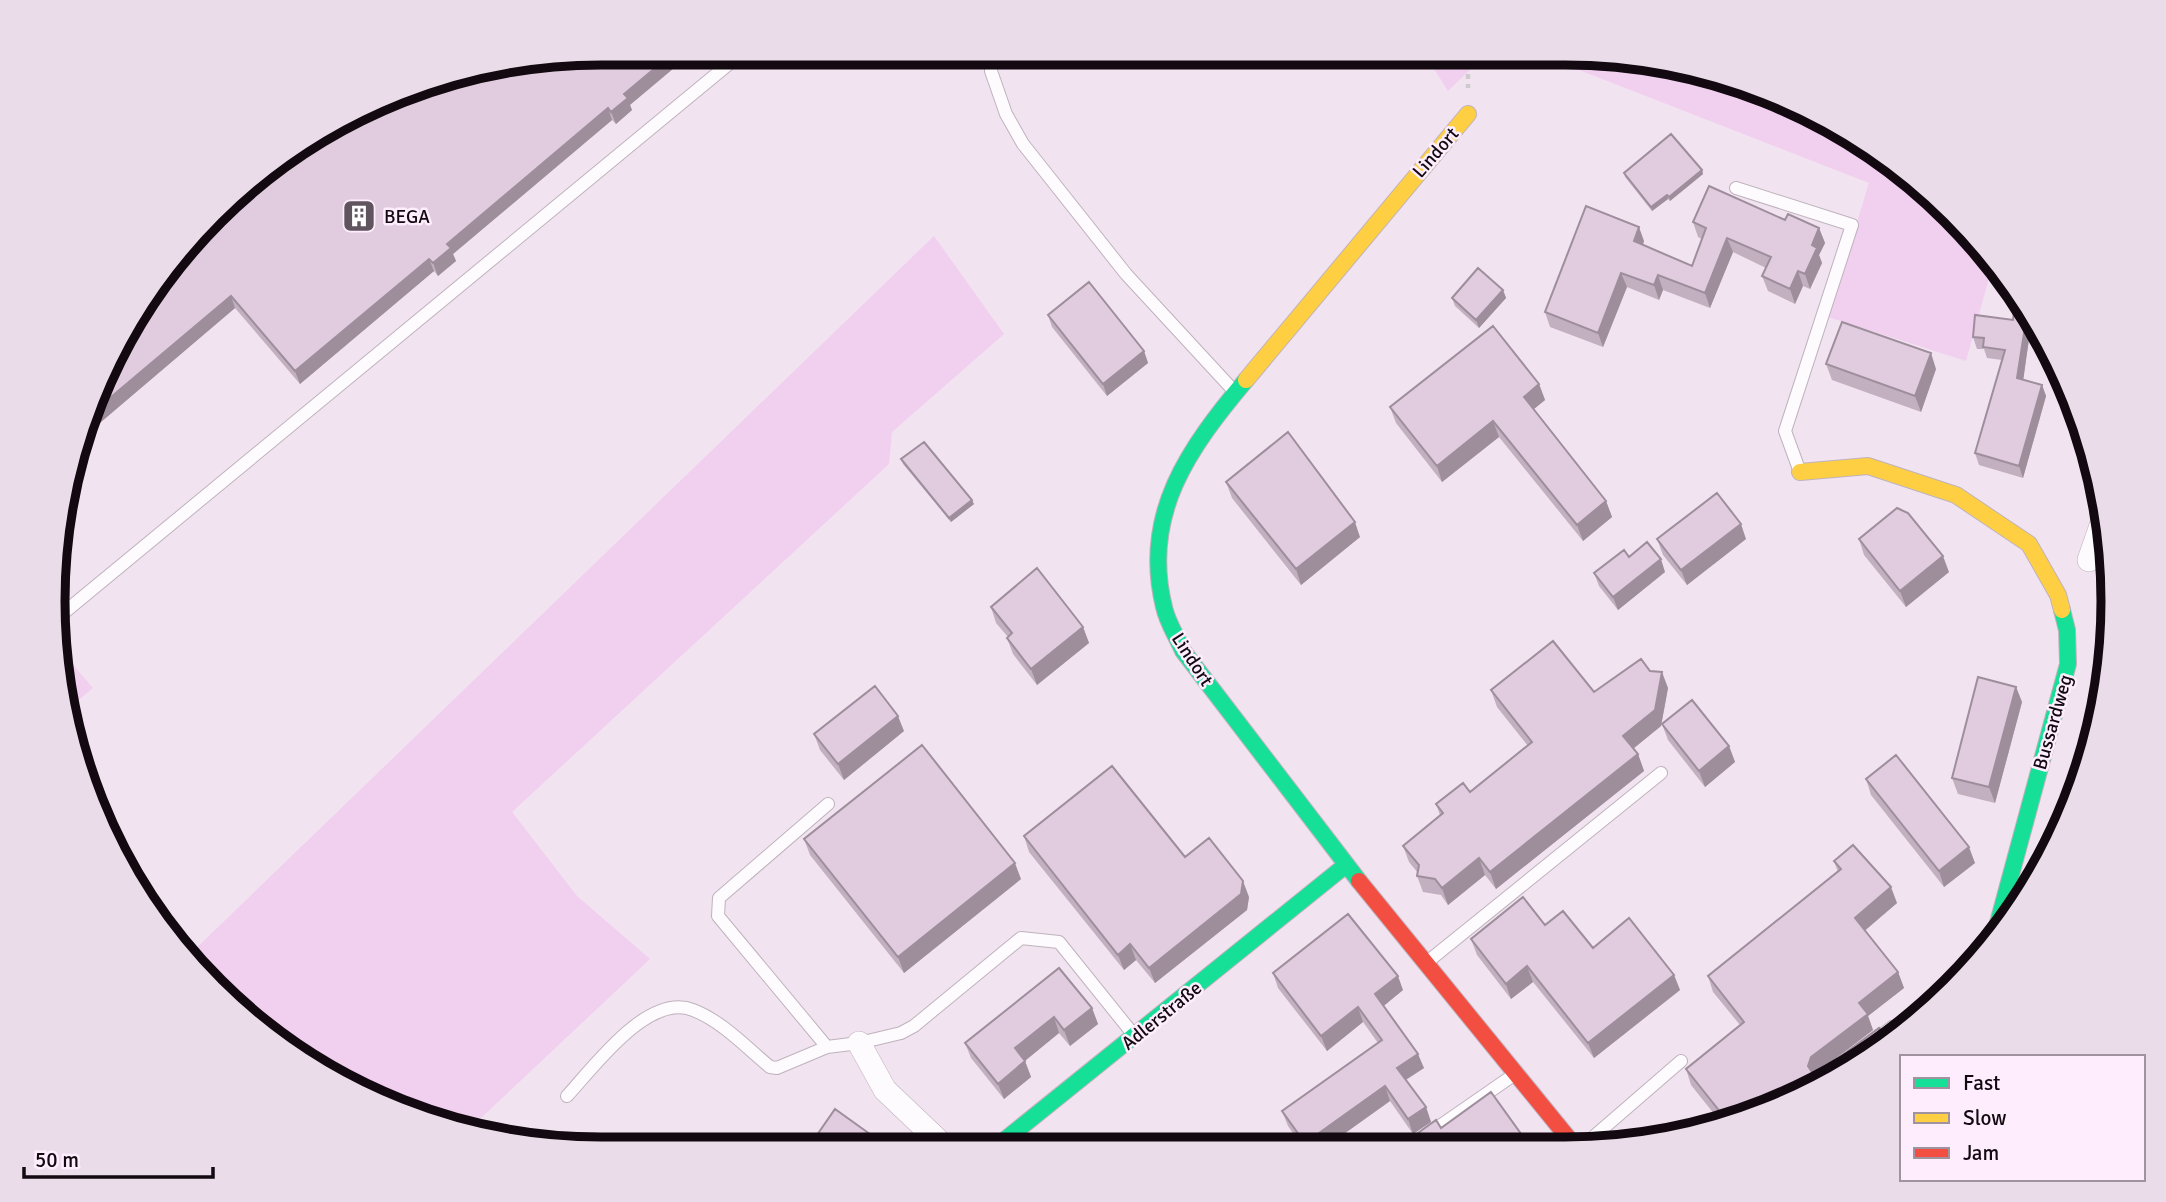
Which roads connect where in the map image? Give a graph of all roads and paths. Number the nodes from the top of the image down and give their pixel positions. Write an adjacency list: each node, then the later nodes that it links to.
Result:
1 (727, 65): 9 (lane)
2 (991, 65): 5 (lane)
3 (1468, 114): 5 (street, Lindort)
4 (1736, 188): 6 (lane)
5 (1235, 393): 12 (street, Lindort)
6 (1800, 472): 13 (street, Bussardweg)
7 (2098, 537): 8 (street)
8 (2090, 560)
9 (65, 611)
10 (1661, 773): 14 (lane)
11 (828, 804): 17 (lane)
12 (1346, 865): 14 (street, Lindort); 15 (street, Adlerstraße)
13 (2001, 913)
14 (1426, 963): 19 (street, Lindort)
15 (1135, 1036): 16 (lane); 23 (street, Adlerstraße)
16 (859, 1043): 17 (lane); 22 (street)
17 (827, 1046): 20 (lane)
18 (1681, 1061): 21 (lane)
19 (1516, 1074): 24 (lane); 25 (street, Lindort)
20 (567, 1096)
21 (1594, 1136)
22 (934, 1137)
23 (1009, 1137)
24 (1424, 1137)
25 (1567, 1137)

